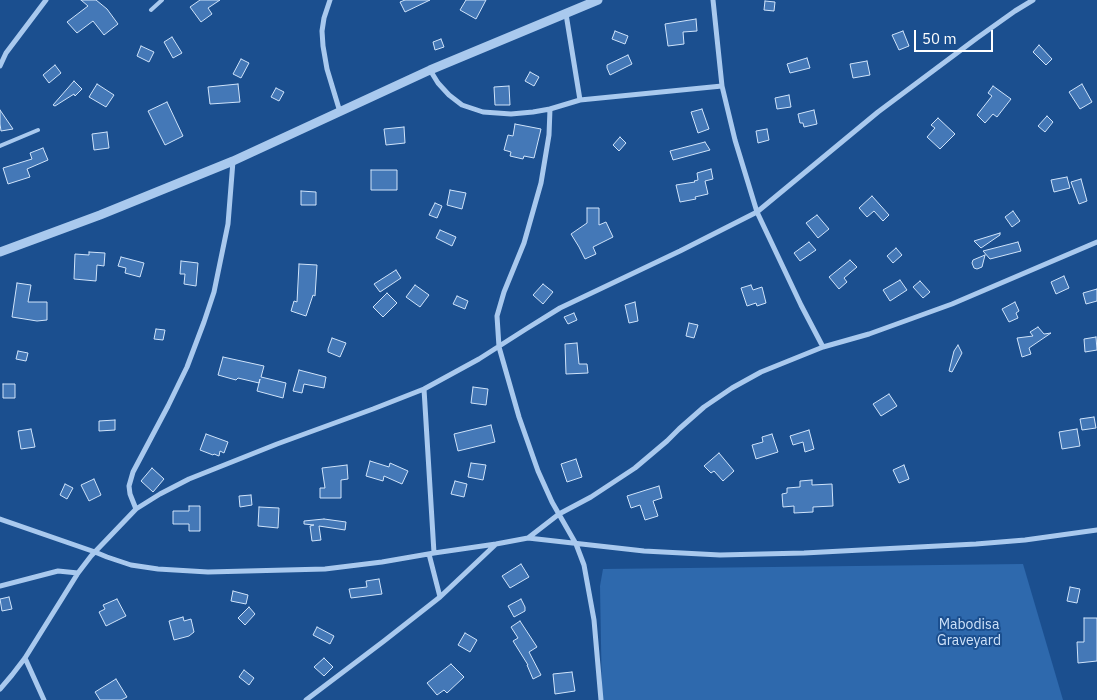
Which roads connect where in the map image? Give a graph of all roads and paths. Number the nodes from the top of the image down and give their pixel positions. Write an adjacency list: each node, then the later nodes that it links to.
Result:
1 (46, 0): 9 (street)
2 (162, 0): 7 (lane)
3 (330, 0): 15 (street)
4 (598, 0): 8 (street)
5 (712, 0): 12 (street)
6 (1033, 0): 19 (street)
7 (151, 10)
8 (566, 14): 11 (street); 13 (street)
9 (3, 52): 10 (street)
10 (0, 66)
11 (430, 70): 14 (street); 15 (street)
12 (722, 86): 13 (street); 19 (street)
13 (580, 100): 14 (street)
14 (550, 109): 22 (street)
15 (340, 112): 18 (street)
16 (38, 130): 17 (lane)
17 (0, 146)
18 (232, 161): 21 (street); 25 (street)
19 (756, 212): 22 (street); 23 (street)
20 (1097, 242): 23 (street)
21 (0, 252)
22 (499, 347): 24 (street); 26 (street)
23 (823, 347): 26 (street)
24 (424, 389): 25 (street); 33 (street)
25 (136, 509): 32 (street)
26 (559, 514): 29 (street); 31 (street)
27 (0, 519): 32 (street)
28 (1097, 530): 31 (street)
29 (528, 538): 30 (street); 31 (street)
30 (496, 544): 33 (street); 36 (street)
31 (576, 544): 41 (street)
32 (96, 552): 33 (street); 34 (street)
33 (432, 553): 36 (street)
34 (78, 573): 35 (street); 37 (street)
35 (0, 586)
36 (440, 597): 40 (street)
37 (25, 658): 38 (street); 39 (street)
38 (0, 689)
39 (44, 700)
40 (306, 700)
41 (601, 700)

